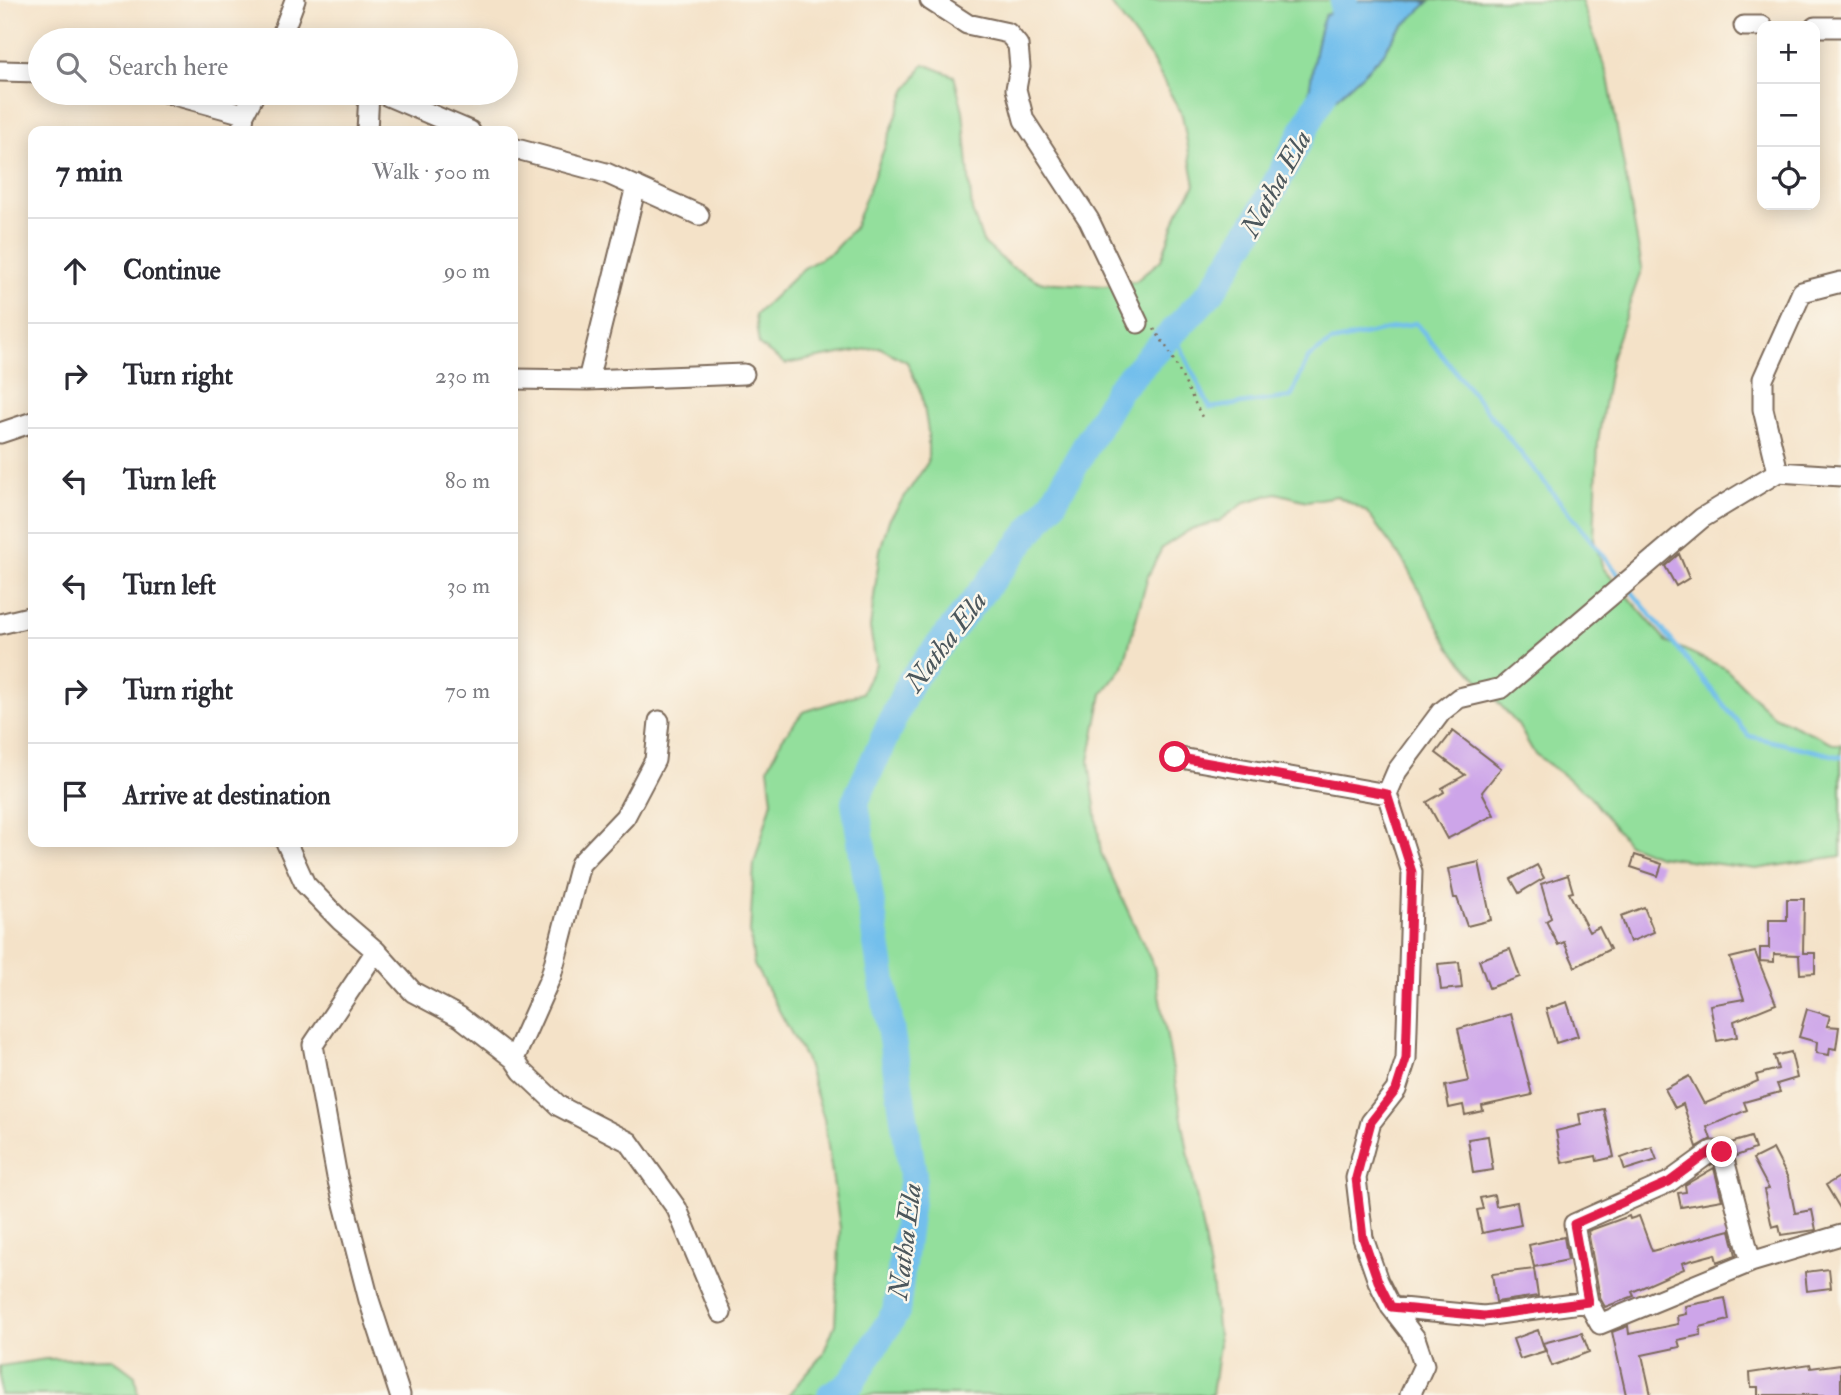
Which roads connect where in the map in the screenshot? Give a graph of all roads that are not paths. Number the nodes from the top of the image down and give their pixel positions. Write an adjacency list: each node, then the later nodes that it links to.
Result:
1 (295, 0): 5 (street)
2 (930, 0): 19 (street)
3 (1820, 27): 4 (street)
4 (1841, 27)
5 (284, 28)
6 (0, 71): 7 (street)
7 (28, 72)
8 (197, 105): 12 (street)
9 (250, 105): 12 (street)
10 (368, 105): 13 (street)
11 (409, 105): 14 (street)
12 (243, 123)
13 (367, 126)
14 (458, 126)
15 (518, 149): 16 (street)
16 (636, 186): 17 (street); 22 (street)
17 (699, 215)
18 (1841, 282): 25 (street)
19 (1138, 323)
20 (744, 374): 22 (street)
21 (518, 379): 22 (street)
22 (588, 380)
23 (28, 424): 24 (street)
24 (0, 433)
25 (1778, 472): 26 (street); 31 (street)
26 (1841, 476)
27 (28, 617): 28 (street)
28 (0, 624)
29 (659, 721): 34 (street)
30 (1175, 757): 31 (street)
31 (1387, 794): 38 (street)
32 (288, 847): 33 (street)
33 (376, 951): 34 (street); 40 (street)
34 (514, 1059): 39 (street)
35 (1841, 1235): 36 (street)
36 (1751, 1262): 37 (street); 37 (street)
37 (1588, 1302): 38 (street)
38 (1391, 1307): 41 (street)
39 (721, 1313)
40 (400, 1395)
41 (1410, 1395)

